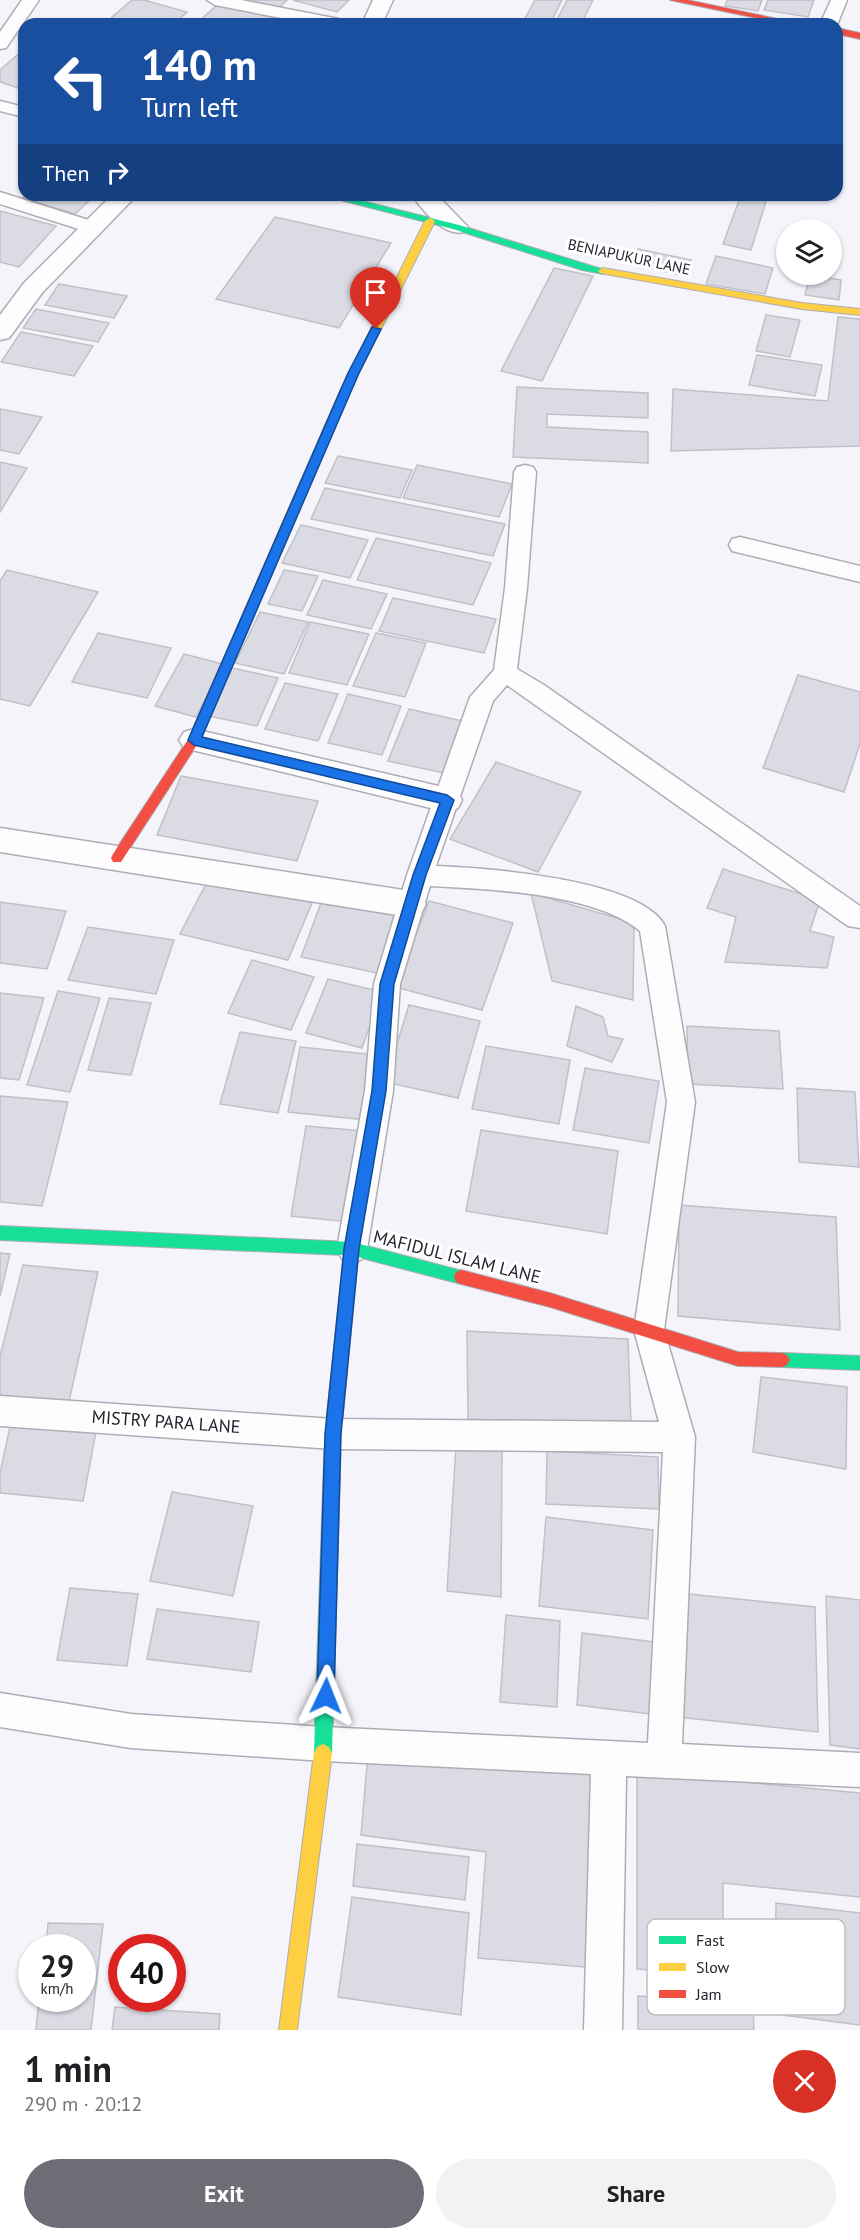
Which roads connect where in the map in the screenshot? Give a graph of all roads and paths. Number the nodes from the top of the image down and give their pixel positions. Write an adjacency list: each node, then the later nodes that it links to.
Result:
1 (31, 0): 7 (lane)
2 (215, 0): 8 (lane)
3 (383, 0): 9 (street)
4 (676, 0): 10 (street)
5 (839, 0): 11 (lane)
6 (18, 18): 14 (lane)
7 (18, 18)
8 (308, 18)
9 (375, 18)
10 (768, 18)
11 (832, 18)
12 (843, 32): 13 (street)
13 (860, 36)
14 (0, 44)
15 (0, 106): 16 (lane)
16 (18, 110)
17 (0, 198): 22 (lane)
18 (120, 201): 22 (street)
19 (350, 201): 21 (street, BENIAPUKUR LANE)
20 (430, 201): 23 (street)
21 (430, 221): 23 (street, BENIAPUKUR LANE); 30 (street)
22 (92, 227): 25 (street)
23 (456, 227): 24 (street, BENIAPUKUR LANE)
24 (860, 312)
25 (0, 332)
26 (525, 471): 29 (lane)
27 (740, 545): 28 (lane)
28 (860, 574)
29 (505, 673): 31 (lane); 36 (lane)
30 (194, 740): 31 (street); 33 (street)
31 (447, 800): 34 (lane)
32 (0, 840): 33 (street)
33 (117, 858): 35 (street)
34 (420, 875): 35 (lane); 39 (lane)
35 (410, 904): 38 (lane)
36 (857, 918)
37 (0, 1233): 38 (street, MAFIDUL ISLAM LANE)
38 (352, 1249): 39 (street, MAFIDUL ISLAM LANE); 42 (street)
39 (650, 1330): 40 (street, MAFIDUL ISLAM LANE); 43 (lane)
40 (860, 1364)
41 (0, 1410): 42 (lane, MISTRY PARA LANE)
42 (333, 1434): 43 (lane, MISTRY PARA LANE); 45 (street)
43 (679, 1437): 46 (lane)
44 (0, 1710): 45 (lane)
45 (324, 1744): 46 (lane); 48 (street)
46 (609, 1759): 47 (lane); 49 (lane)
47 (860, 1770)
48 (288, 2030)
49 (603, 2030)

